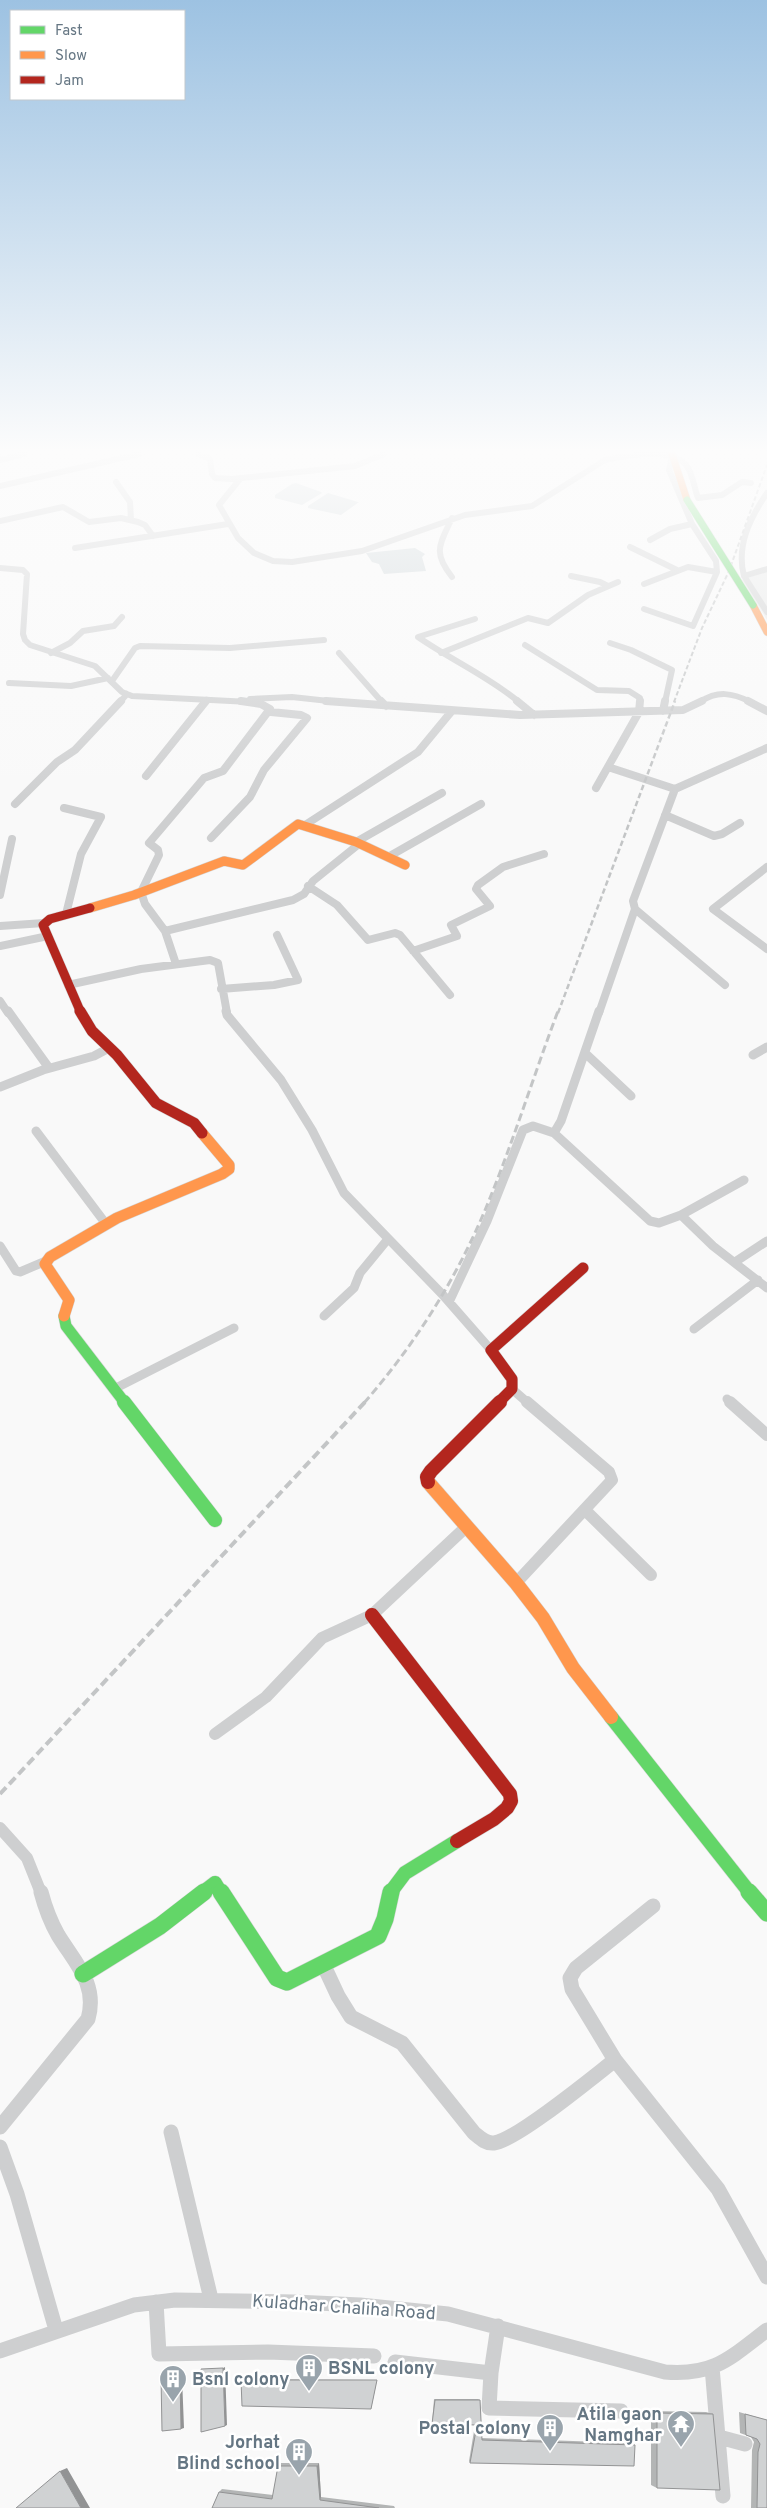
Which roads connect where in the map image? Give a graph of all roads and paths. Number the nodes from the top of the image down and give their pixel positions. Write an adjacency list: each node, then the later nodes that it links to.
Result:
1 (26, 571): 25 (street)
2 (447, 571): 11 (street)
3 (675, 571): 13 (street)
4 (712, 571): 8 (street)
5 (732, 571): 19 (street, bridge)
6 (743, 571): 10 (street)
7 (763, 571): 10 (street)
8 (717, 572): 15 (street)
9 (571, 576): 14 (street)
10 (744, 576): 16 (street)
11 (452, 577)
12 (618, 582): 14 (street)
13 (644, 584)
14 (608, 586): 24 (street)
15 (644, 609)
16 (767, 612)
17 (122, 617): 25 (street)
18 (475, 619): 24 (street)
19 (767, 632)
20 (324, 640): 26 (street)
21 (610, 643): 32 (street)
22 (524, 645): 35 (street)
23 (339, 653): 31 (street)
24 (441, 653): 37 (street)
25 (56, 654): 26 (street)
26 (110, 679): 27 (street); 28 (street)
27 (9, 682)
28 (127, 694): 29 (street); 44 (street)
29 (207, 700): 30 (street); 40 (street)
30 (240, 701): 31 (street); 33 (street)
31 (386, 706): 34 (street)
32 (663, 711): 35 (street); 36 (street)
33 (271, 712): 50 (street); 58 (street)
34 (451, 712): 37 (street); 49 (street)
35 (639, 712): 37 (street); 39 (street)
36 (767, 712)
37 (534, 715)
38 (767, 748): 42 (street)
39 (608, 767): 41 (street); 42 (street)
40 (146, 776)
41 (596, 788)
42 (675, 789): 47 (street)
43 (442, 793): 52 (street)
44 (15, 804)
45 (480, 804): 54 (street)
46 (64, 808): 61 (street)
47 (665, 815): 48 (street); 60 (street)
48 (740, 823)
49 (305, 825): 52 (street); 58 (street)
50 (212, 838)
51 (12, 839): 59 (street)
52 (358, 843): 54 (street); 57 (street)
53 (544, 854): 69 (street)
54 (388, 857): 55 (street)
55 (405, 865)
56 (767, 867): 68 (street)
57 (308, 886): 64 (street); 69 (street)
58 (141, 892): 61 (street); 64 (street)
59 (0, 895)
60 (635, 909): 72 (street); 78 (street)
61 (66, 914): 62 (street)
62 (44, 923): 63 (street); 66 (street)
63 (0, 926)
64 (165, 931): 70 (street)
65 (276, 935): 73 (street)
66 (48, 936): 67 (street); 71 (street)
67 (0, 946)
68 (767, 949)
69 (413, 951): 74 (street)
70 (176, 964): 71 (street); 73 (street)
71 (68, 985): 77 (street)
72 (725, 985)
73 (222, 989): 88 (street)
74 (450, 994)
75 (0, 1001): 80 (street)
76 (767, 1047): 79 (street)
77 (109, 1048): 80 (street); 87 (street)
78 (585, 1053): 82 (street); 84 (street)
79 (753, 1054)
80 (49, 1068): 81 (street)
81 (0, 1087)
82 (631, 1096)
83 (36, 1130): 87 (street)
84 (554, 1133): 86 (street); 96 (street)
85 (744, 1180): 86 (street)
86 (681, 1215): 92 (street)
87 (106, 1224): 91 (street)
88 (388, 1239): 96 (street); 97 (street)
89 (767, 1241): 92 (street)
90 (0, 1246): 91 (street)
91 (46, 1261): 101 (street)
92 (735, 1262): 94 (street)
93 (583, 1268): 100 (street)
94 (758, 1280): 95 (street); 99 (street)
95 (767, 1288)
96 (449, 1302): 100 (street)
97 (324, 1316)
98 (234, 1328): 101 (street)
99 (694, 1330)
100 (491, 1350): 102 (street)
101 (114, 1389): 106 (street)
102 (512, 1389): 105 (street); 107 (street)
103 (726, 1400): 104 (street)
104 (767, 1436)
105 (585, 1510): 108 (street); 109 (street)
106 (215, 1520)
107 (466, 1527): 109 (street); 110 (street)
108 (651, 1575)
109 (516, 1583): 114 (street)
110 (372, 1615): 111 (street); 115 (street)
111 (215, 1734)
112 (0, 1828): 116 (street)
113 (653, 1906): 117 (street)
114 (767, 1913)
115 (324, 1966): 116 (street); 117 (street)
116 (83, 1974): 118 (street)
117 (615, 2060): 121 (street)
118 (0, 2127)
119 (171, 2132): 122 (street)
120 (0, 2147): 125 (street)
121 (767, 2277)
122 (211, 2299): 123 (street, Kuladhar Chaliha Road); 124 (street, Kuladhar Chaliha Road)
123 (156, 2302): 125 (street, Kuladhar Chaliha Road); 128 (street)
124 (498, 2326): 130 (street, Kuladhar Chaliha Road); 131 (street)
125 (56, 2330): 127 (street, Kuladhar Chaliha Road)
126 (767, 2330): 130 (street, Kuladhar Chaliha Road)
127 (0, 2352)
128 (374, 2356)
129 (395, 2362): 131 (street)
130 (712, 2368): 133 (street)
131 (491, 2373): 132 (street)
132 (621, 2411)
133 (718, 2437): 134 (street); 135 (street)
134 (745, 2444)
135 (723, 2496)

